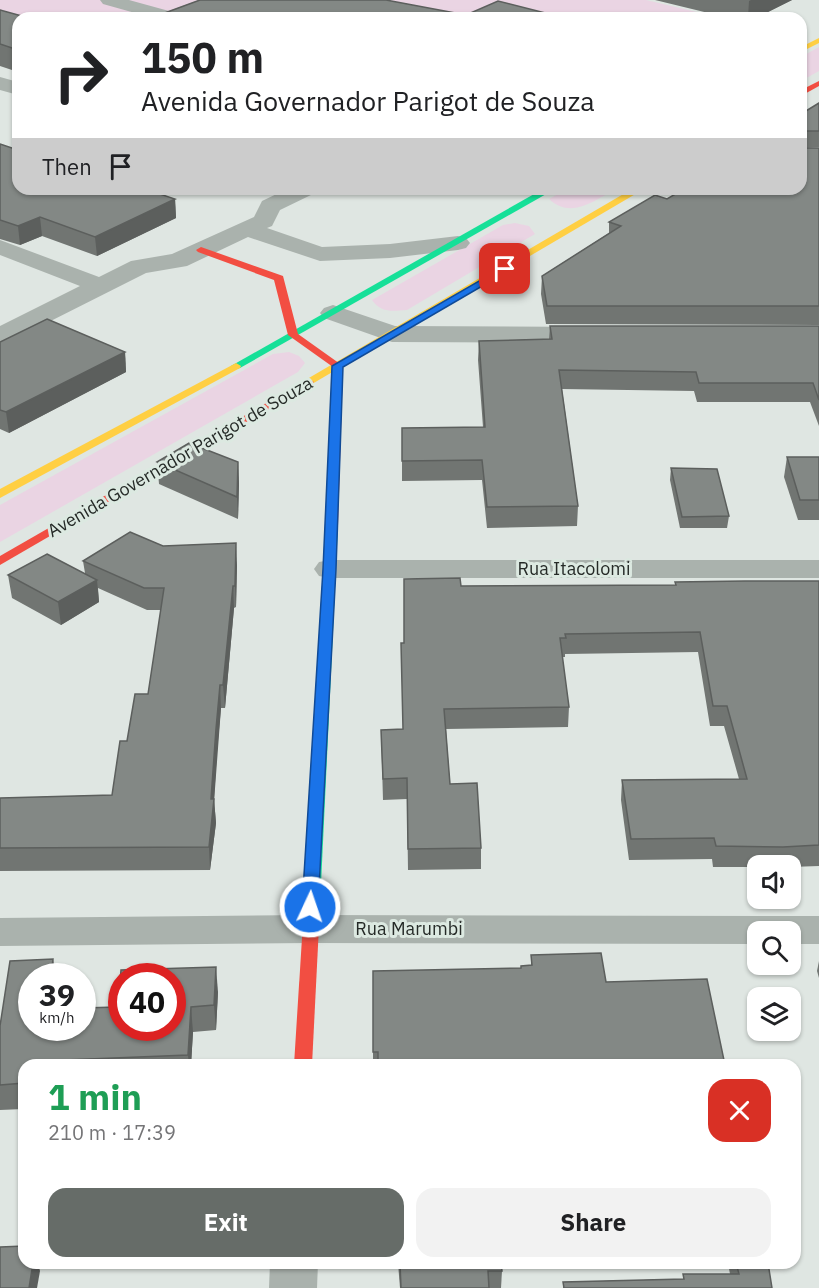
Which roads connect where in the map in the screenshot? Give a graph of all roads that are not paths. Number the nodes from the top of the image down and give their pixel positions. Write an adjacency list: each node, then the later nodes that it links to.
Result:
1 (109, 0): 3 (street)
2 (216, 0): 4 (street)
3 (152, 12)
4 (184, 12)
5 (293, 195): 8 (street)
6 (540, 195): 9 (street)
7 (629, 195): 14 (street, Avenida Governador Parigot de Souza)
8 (246, 229): 9 (street); 11 (street)
9 (458, 243): 13 (street)
10 (0, 247): 12 (street)
11 (201, 250): 12 (street); 15 (street)
12 (101, 286): 17 (street)
13 (333, 314): 14 (street); 15 (street)
14 (392, 334): 16 (street); 18 (street, Avenida Governador Parigot de Souza)
15 (293, 335): 18 (street); 19 (street)
16 (617, 335)
17 (0, 336)
18 (338, 366): 20 (street, Avenida Governador Parigot de Souza); 21 (street)
19 (0, 494)
20 (0, 561)
21 (330, 569): 22 (street, Rua Itacolomi); 23 (street)
22 (819, 569)
23 (309, 929): 24 (street, Rua Marumbi); 25 (street, Rua Marumbi); 26 (street)
24 (819, 930)
25 (0, 932)
26 (303, 1059)
27 (294, 1269): 28 (street)
28 (293, 1288)

